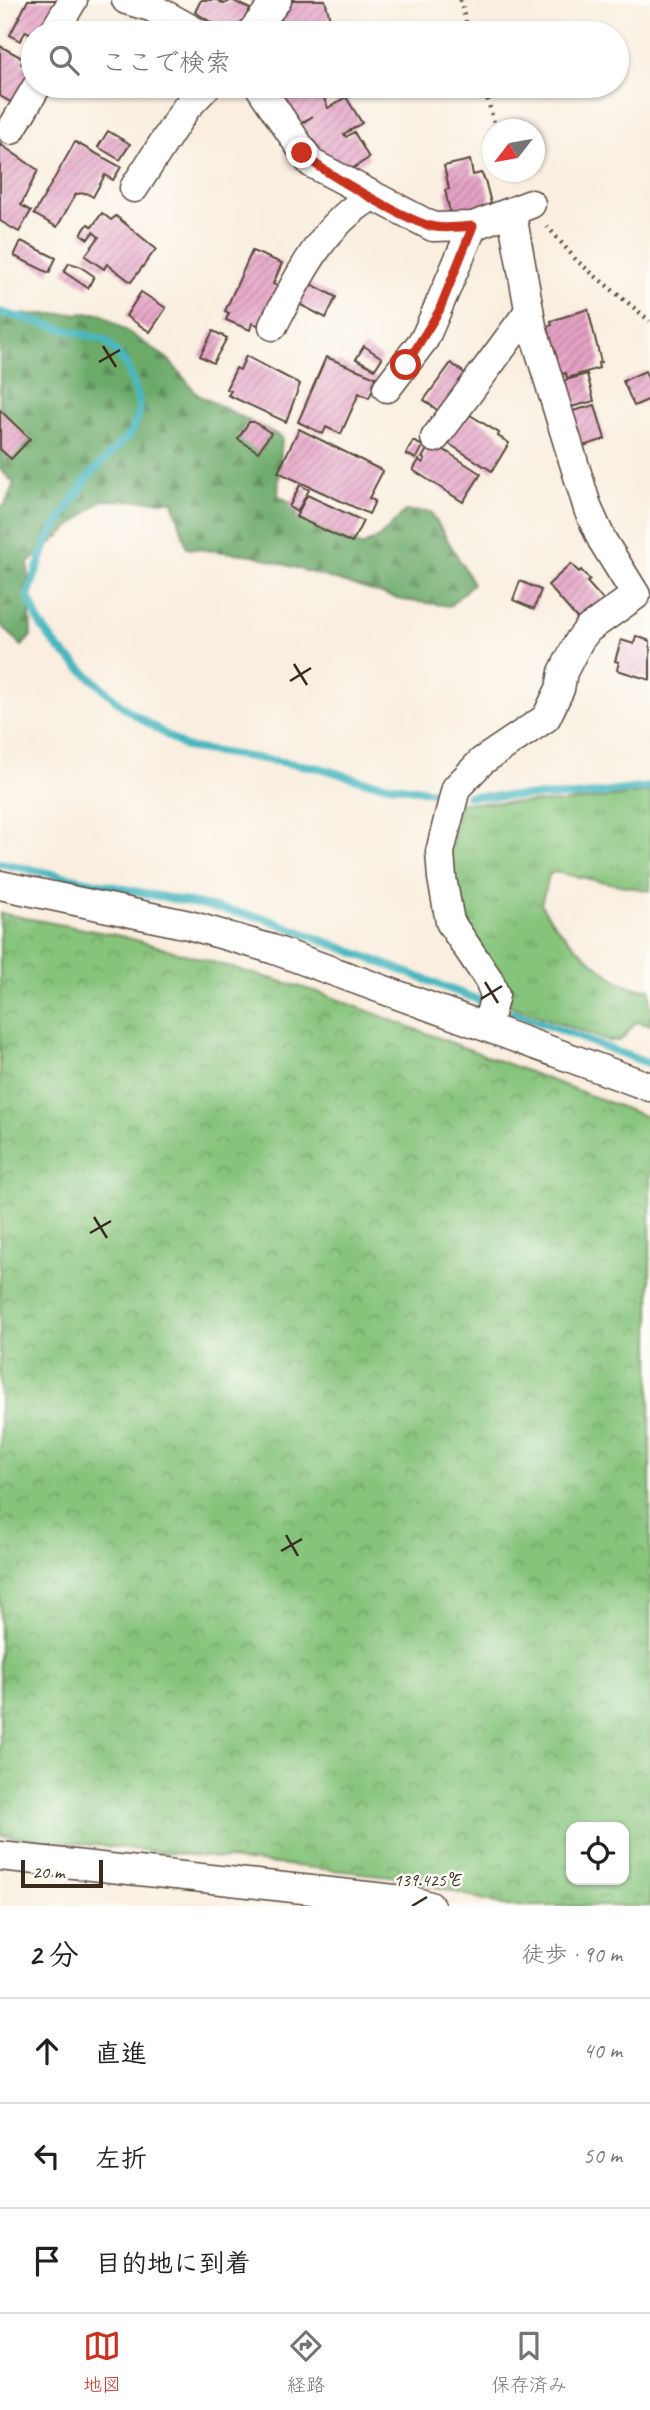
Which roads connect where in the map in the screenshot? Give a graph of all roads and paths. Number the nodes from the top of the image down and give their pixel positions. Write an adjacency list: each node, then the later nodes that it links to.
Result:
1 (73, 0): 5 (street)
2 (126, 0): 6 (street)
3 (277, 0): 7 (street)
4 (460, 0): 8 (path)
5 (60, 21)
6 (176, 21)
7 (260, 21)
8 (466, 21)
9 (30, 98): 14 (street)
10 (196, 98): 15 (street)
11 (266, 98): 16 (street)
12 (487, 98): 13 (path)
13 (493, 119)
14 (11, 130)
15 (134, 188)
16 (371, 197): 18 (street); 21 (street)
17 (522, 209): 18 (street); 19 (street); 20 (path)
18 (473, 226): 22 (street)
19 (529, 311): 23 (street); 25 (street)
20 (650, 321)
21 (273, 326)
22 (387, 388)
23 (435, 438)
24 (0, 885): 25 (street)
25 (487, 1026): 26 (street)
26 (650, 1087)
27 (0, 1856): 28 (street)
28 (430, 1906)

